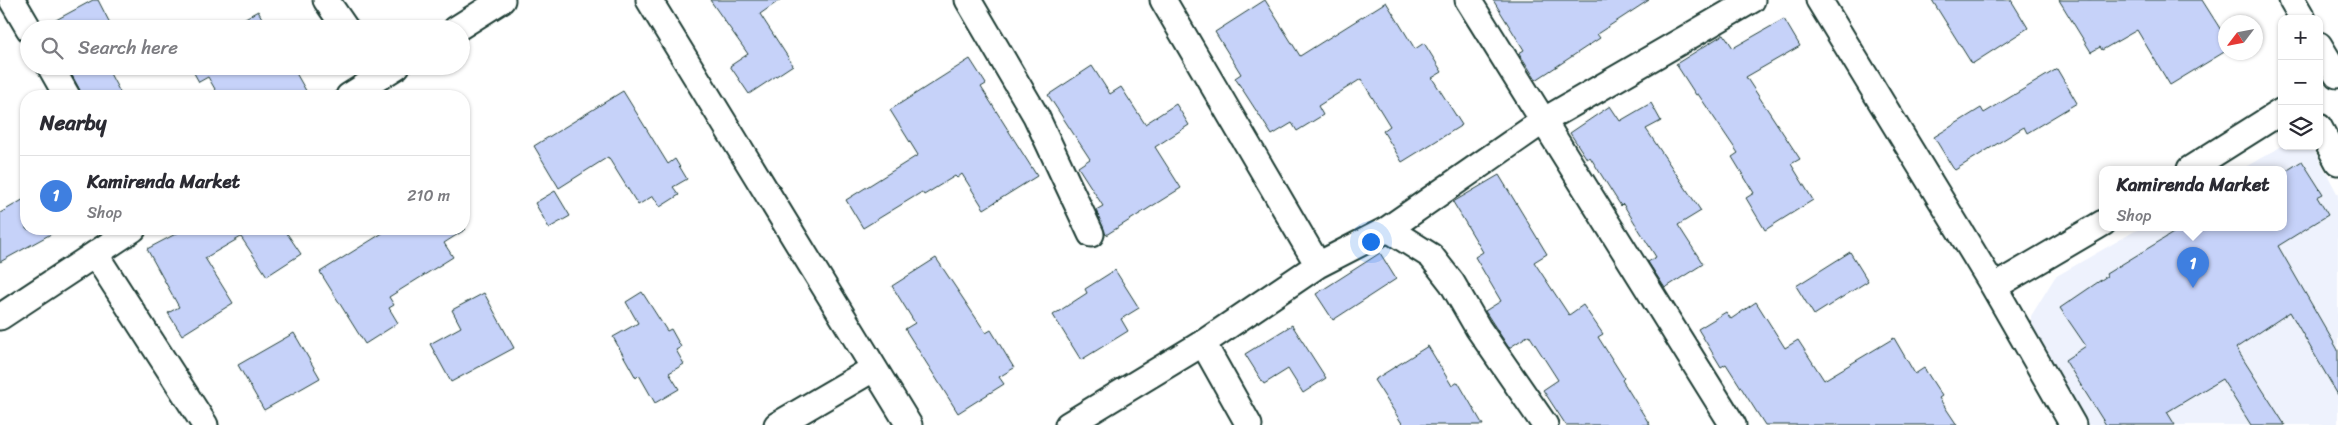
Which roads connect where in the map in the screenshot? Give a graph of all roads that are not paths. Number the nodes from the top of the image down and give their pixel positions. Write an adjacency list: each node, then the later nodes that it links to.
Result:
1 (12, 0): 12 (street)
2 (326, 0): 13 (street)
3 (502, 0): 14 (street)
4 (650, 0): 36 (street)
5 (968, 0): 29 (street)
6 (1163, 0): 32 (street)
7 (1468, 0): 23 (street)
8 (1752, 0): 23 (street)
9 (1819, 0): 33 (street)
10 (2292, 0): 11 (street)
11 (2301, 15)
12 (23, 20)
13 (340, 20)
14 (470, 20)
15 (2323, 51): 18 (street)
16 (55, 75): 20 (street)
17 (376, 75): 21 (street)
18 (2338, 75): 19 (street)
19 (2323, 84)
20 (64, 90)
21 (357, 90)
22 (2278, 114): 26 (street)
23 (1543, 121): 28 (street); 43 (street)
24 (2323, 134): 25 (street)
25 (2338, 162)
26 (2195, 166)
27 (2099, 225): 33 (street)
28 (1388, 229): 32 (street); 42 (street)
29 (1091, 234)
30 (124, 235): 31 (street)
31 (95, 254): 34 (street); 37 (street)
32 (1318, 265): 35 (street)
33 (1994, 287): 44 (street)
34 (0, 317)
35 (1203, 343): 40 (street); 41 (street)
36 (873, 369): 38 (street); 39 (street)
37 (205, 425)
38 (778, 425)
39 (909, 425)
40 (1068, 425)
41 (1249, 425)
42 (1544, 425)
43 (1733, 425)
44 (2073, 425)

